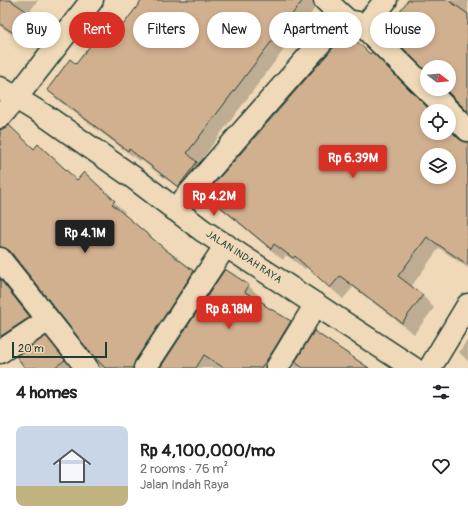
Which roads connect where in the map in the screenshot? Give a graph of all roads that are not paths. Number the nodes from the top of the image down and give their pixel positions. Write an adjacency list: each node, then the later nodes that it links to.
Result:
1 (92, 0): 8 (street)
2 (325, 0): 4 (street)
3 (386, 0): 5 (street)
4 (340, 12)
5 (362, 19)
6 (362, 30): 9 (street)
7 (316, 48): 13 (street)
8 (8, 93): 10 (street); 13 (street, JALAN INDAH RAYA)
9 (442, 104)
10 (0, 117)
11 (456, 118): 12 (street)
12 (468, 130)
13 (175, 210): 14 (street, JALAN INDAH RAYA)
14 (226, 245): 16 (street, JALAN INDAH RAYA); 21 (street)
15 (0, 259): 18 (street)
16 (316, 304): 22 (street); 23 (street, JALAN INDAH RAYA)
17 (468, 305): 24 (street)
18 (48, 320): 19 (street); 20 (street)
19 (0, 352)
20 (87, 368)
21 (145, 368)
22 (277, 368)
23 (413, 368)
24 (430, 368)

